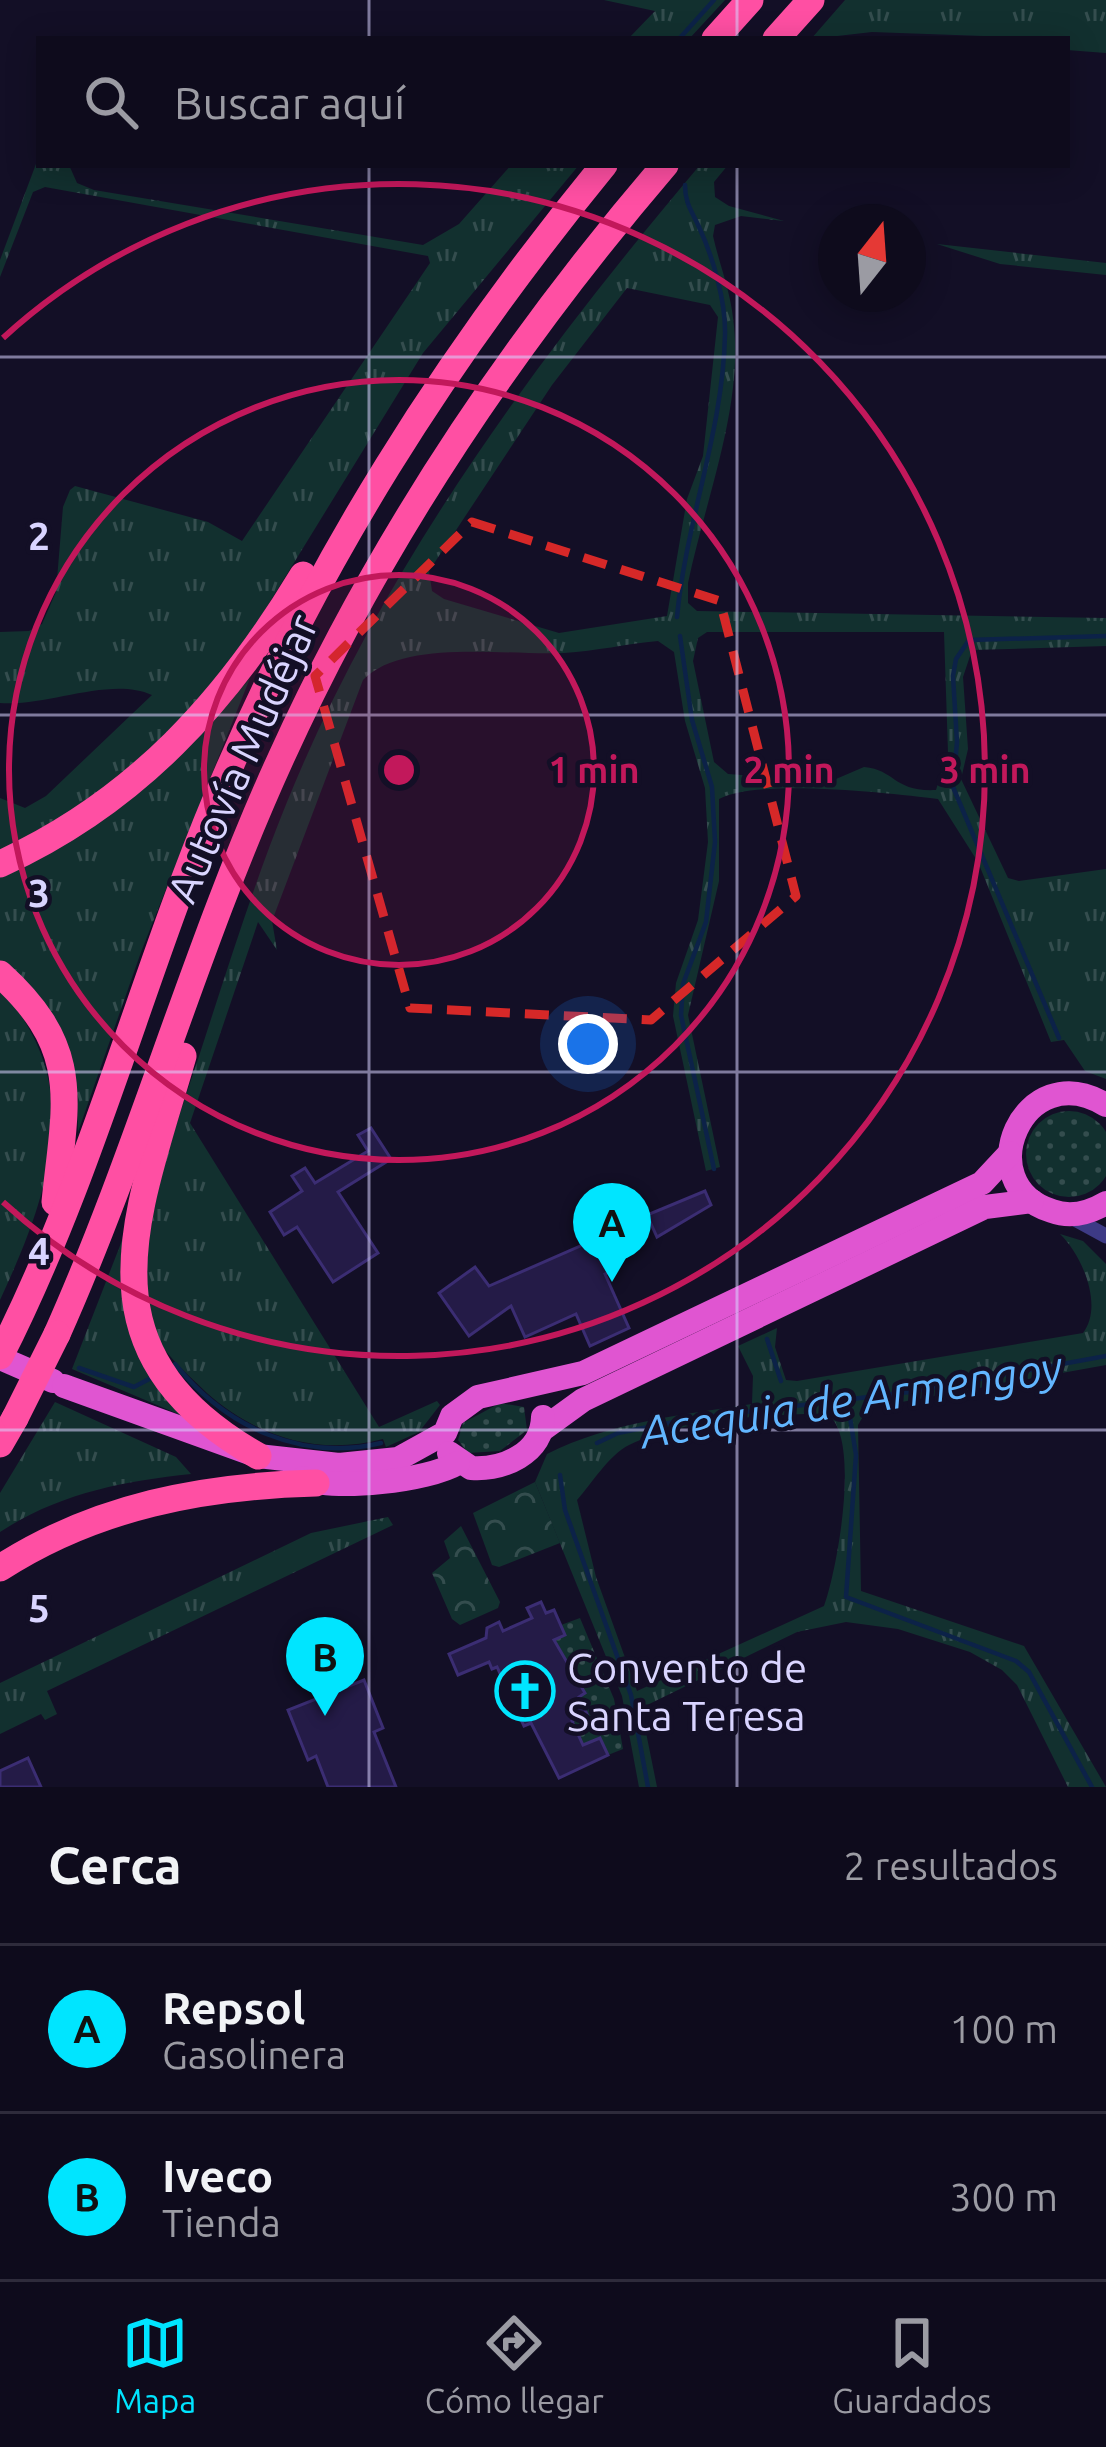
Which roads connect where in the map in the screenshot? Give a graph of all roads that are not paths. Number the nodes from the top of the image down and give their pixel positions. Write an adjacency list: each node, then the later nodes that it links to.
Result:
1 (750, 0): 3 (highway)
2 (811, 0): 4 (highway)
3 (718, 36)
4 (779, 36)
5 (602, 168): 7 (highway, Autovía Mudéjar)
6 (662, 168): 9 (highway, Autovía Mudéjar)
7 (356, 516): 8 (highway); 16 (highway, Autovía Mudéjar)
8 (0, 864)
9 (199, 960): 22 (highway, Autovía Mudéjar, bridge); 23 (highway)
10 (0, 974): 16 (highway)
11 (1106, 1105): 12 (highway)
12 (1010, 1154): 14 (highway); 19 (highway)
13 (1106, 1203): 14 (highway)
14 (1042, 1206): 15 (street); 20 (highway)
15 (1106, 1235)
16 (53, 1242): 17 (highway, Autovía Mudéjar)
17 (0, 1357): 18 (highway)
18 (64, 1386): 23 (highway); 25 (highway)
19 (518, 1389): 20 (highway); 21 (highway)
20 (542, 1429): 24 (highway)
21 (445, 1433): 23 (highway); 24 (highway)
22 (0, 1444)
23 (258, 1456)
24 (458, 1463): 25 (highway)
25 (316, 1483): 26 (highway)
26 (0, 1568)

